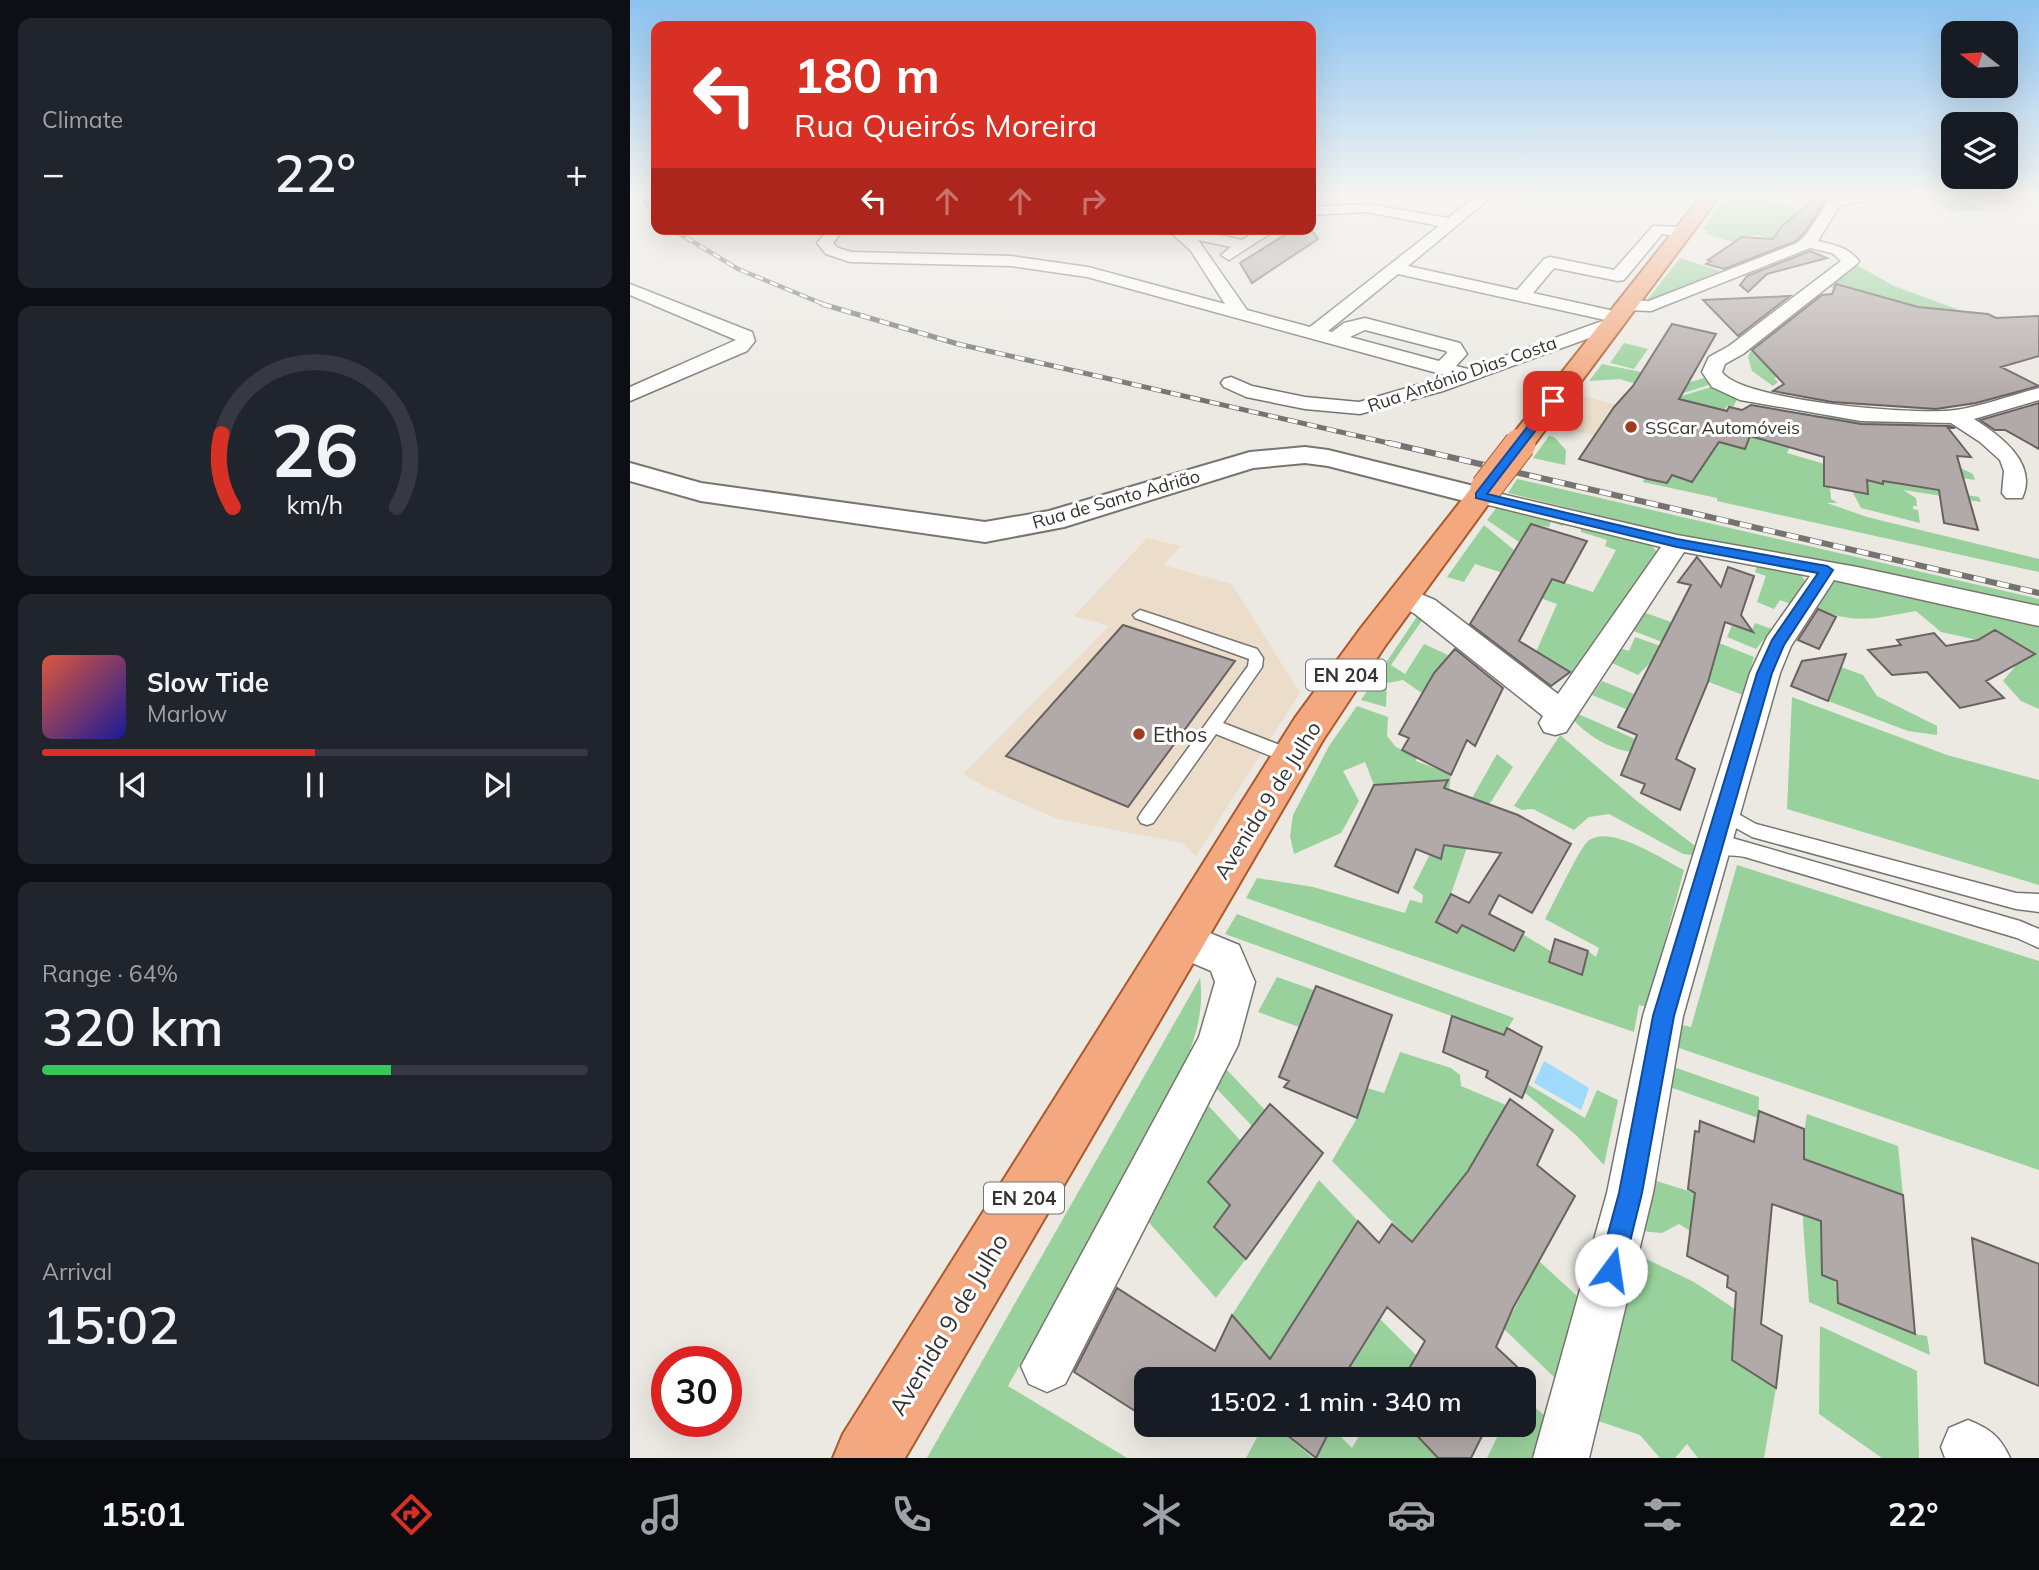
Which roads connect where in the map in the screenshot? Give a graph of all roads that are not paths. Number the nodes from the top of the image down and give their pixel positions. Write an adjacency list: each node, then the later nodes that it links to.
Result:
1 (1012, 262): 17 (street)
2 (1206, 262): 11 (street)
3 (1214, 262): 11 (street)
4 (1402, 262): 12 (street)
5 (1550, 262): 13 (street)
6 (1550, 262): 16 (street)
7 (1630, 262): 13 (street)
8 (1659, 262): 18 (main road, Avenida 9 de Julho / EN 204)
9 (1761, 262): 18 (street)
10 (1850, 262): 20 (street)
11 (1209, 265): 17 (street)
12 (1395, 268): 16 (street); 19 (street)
13 (1587, 269): 14 (street)
14 (1572, 287)
15 (630, 289): 24 (street)
16 (1521, 296): 18 (street)
17 (1239, 311): 19 (street)
18 (1618, 315): 21 (street, Rua António Dias Costa); 28 (main road, Avenida 9 de Julho / EN 204, bridge)
19 (1315, 332): 21 (street)
20 (1736, 350): 25 (street); 25 (street)
21 (1468, 375): 22 (street, Rua António Dias Costa)
22 (1231, 383)
23 (2039, 394): 26 (street)
24 (630, 395)
25 (1780, 400): 26 (street)
26 (1956, 417): 29 (street)
27 (630, 471): 28 (street, Rua de Santo Adrião)
28 (1483, 492): 30 (street); 32 (main road, Avenida 9 de Julho / EN 204)
29 (2014, 493)
30 (1677, 543): 31 (street); 32 (street)
31 (1827, 570): 34 (street); 38 (street)
32 (1404, 596): 36 (main road, Avenida 9 de Julho / EN 204)
33 (1140, 615): 35 (lane)
34 (2039, 616)
35 (1213, 726): 36 (lane); 37 (lane)
36 (1292, 757): 40 (main road, Avenida 9 de Julho / EN 204)
37 (1147, 818)
38 (1718, 830): 39 (lane); 41 (lane); 44 (street)
39 (2039, 903)
40 (1181, 939): 42 (street); 43 (main road, Avenida 9 de Julho / EN 204)
41 (2039, 939)
42 (1047, 1366)
43 (867, 1458)
44 (1561, 1458)

